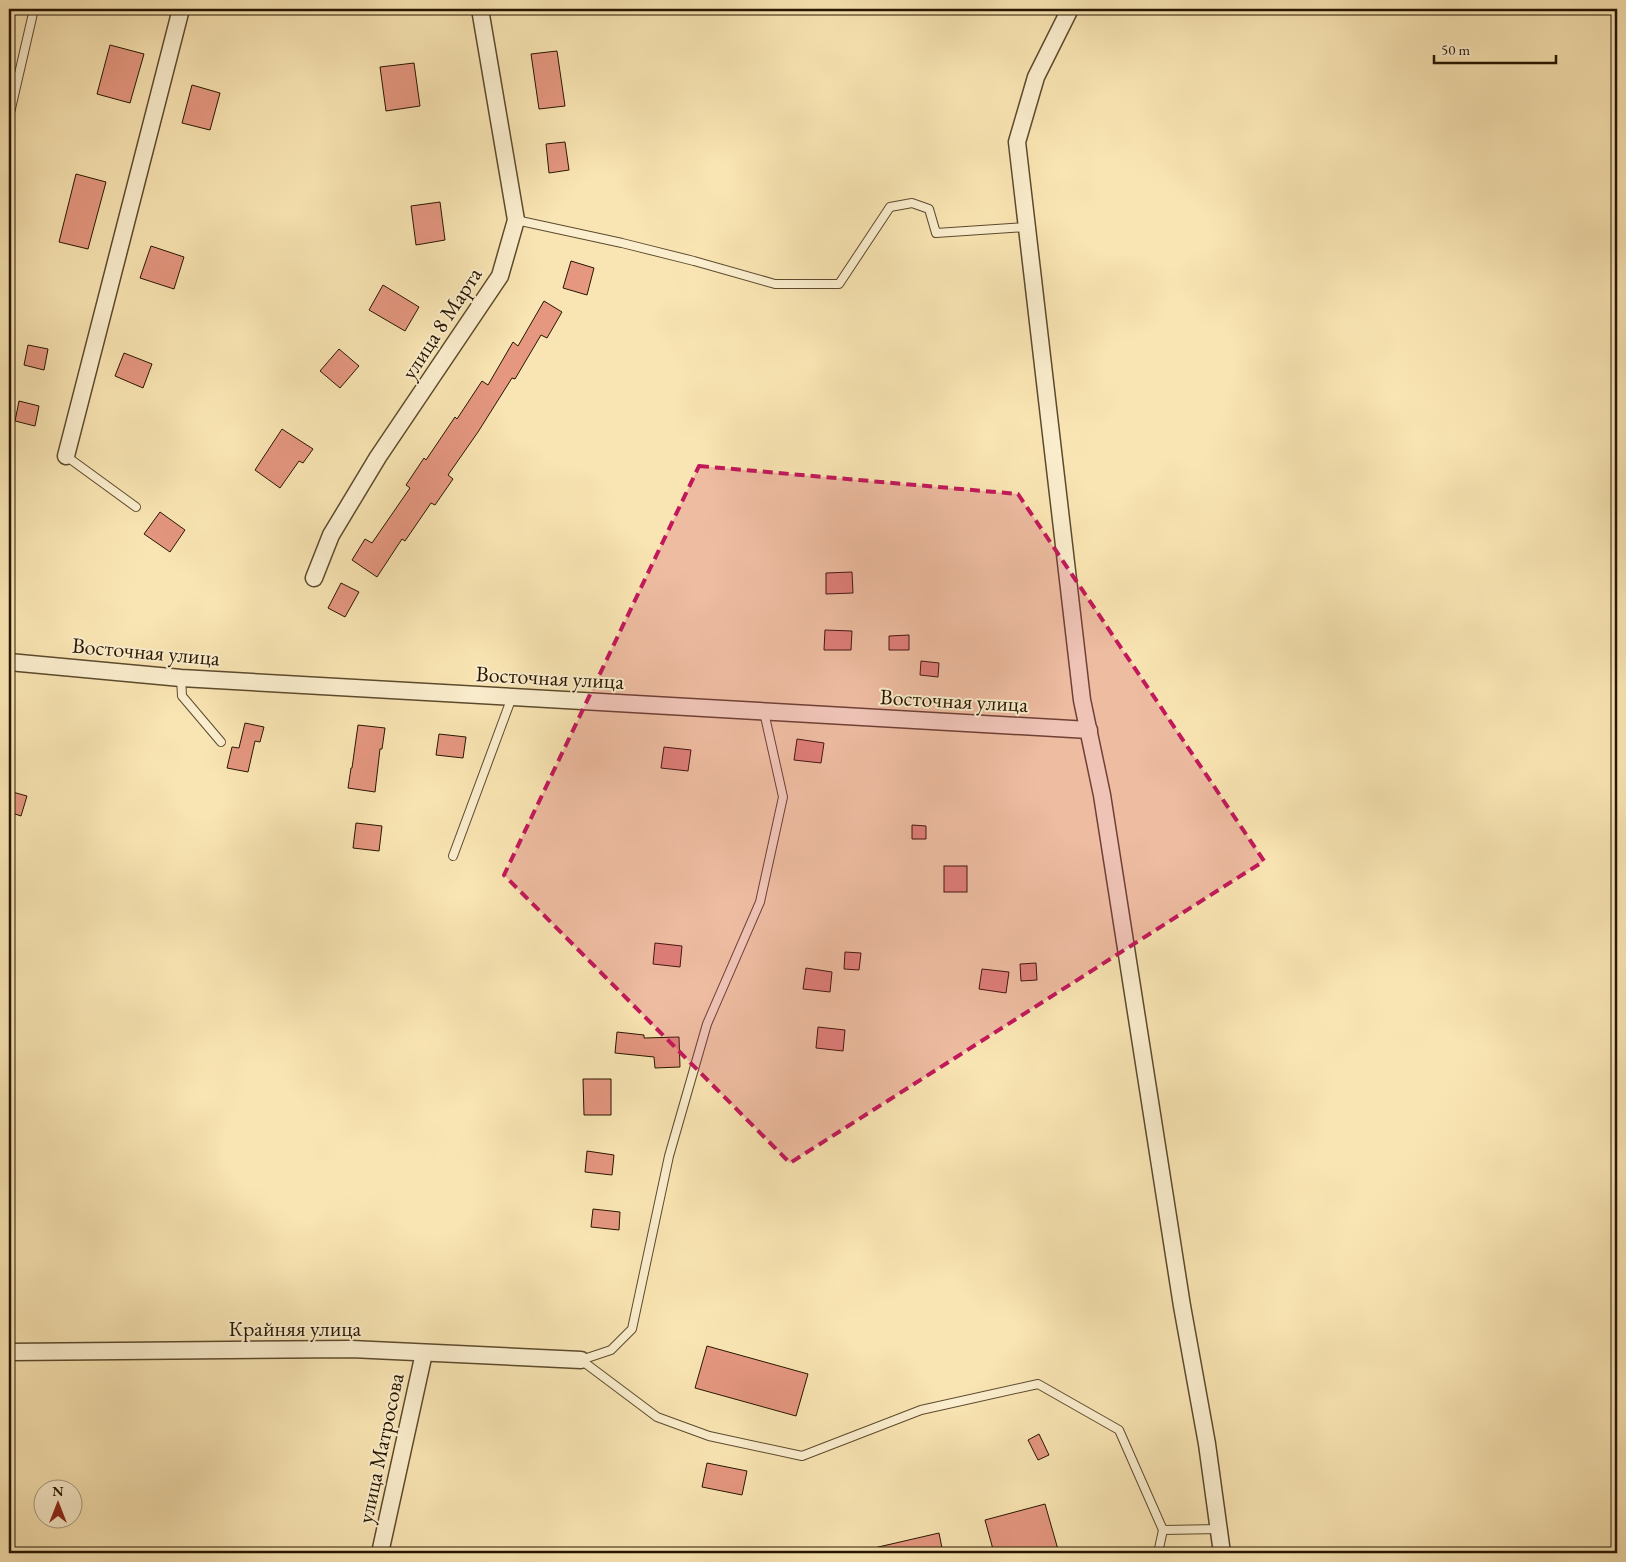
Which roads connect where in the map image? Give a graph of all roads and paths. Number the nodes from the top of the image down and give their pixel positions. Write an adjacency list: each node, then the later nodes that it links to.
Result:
1 (34, 9): 5 (lane)
2 (180, 9): 8 (street)
3 (480, 9): 6 (street, улица 8 Марта)
4 (1070, 9): 7 (street)
5 (9, 117)
6 (516, 220): 7 (lane); 10 (street, улица 8 Марта)
7 (1027, 227): 15 (street)
8 (66, 456): 9 (lane)
9 (136, 507)
10 (314, 578)
11 (9, 662): 12 (street, Восточная улица)
12 (181, 678): 13 (street, Восточная улица); 16 (lane)
13 (512, 697): 14 (street, Восточная улица); 17 (lane)
14 (764, 712): 15 (street, Восточная улица); 20 (lane)
15 (1089, 730): 21 (street)
16 (221, 742)
17 (453, 856)
18 (9, 1352): 19 (street, Крайняя улица)
19 (424, 1353): 20 (street, Крайняя улица); 23 (street, улица Матросова)
20 (581, 1360): 22 (lane)
21 (1219, 1529): 22 (lane); 25 (street)
22 (1163, 1530): 24 (lane)
23 (380, 1553)
24 (1158, 1553)
25 (1222, 1553)

